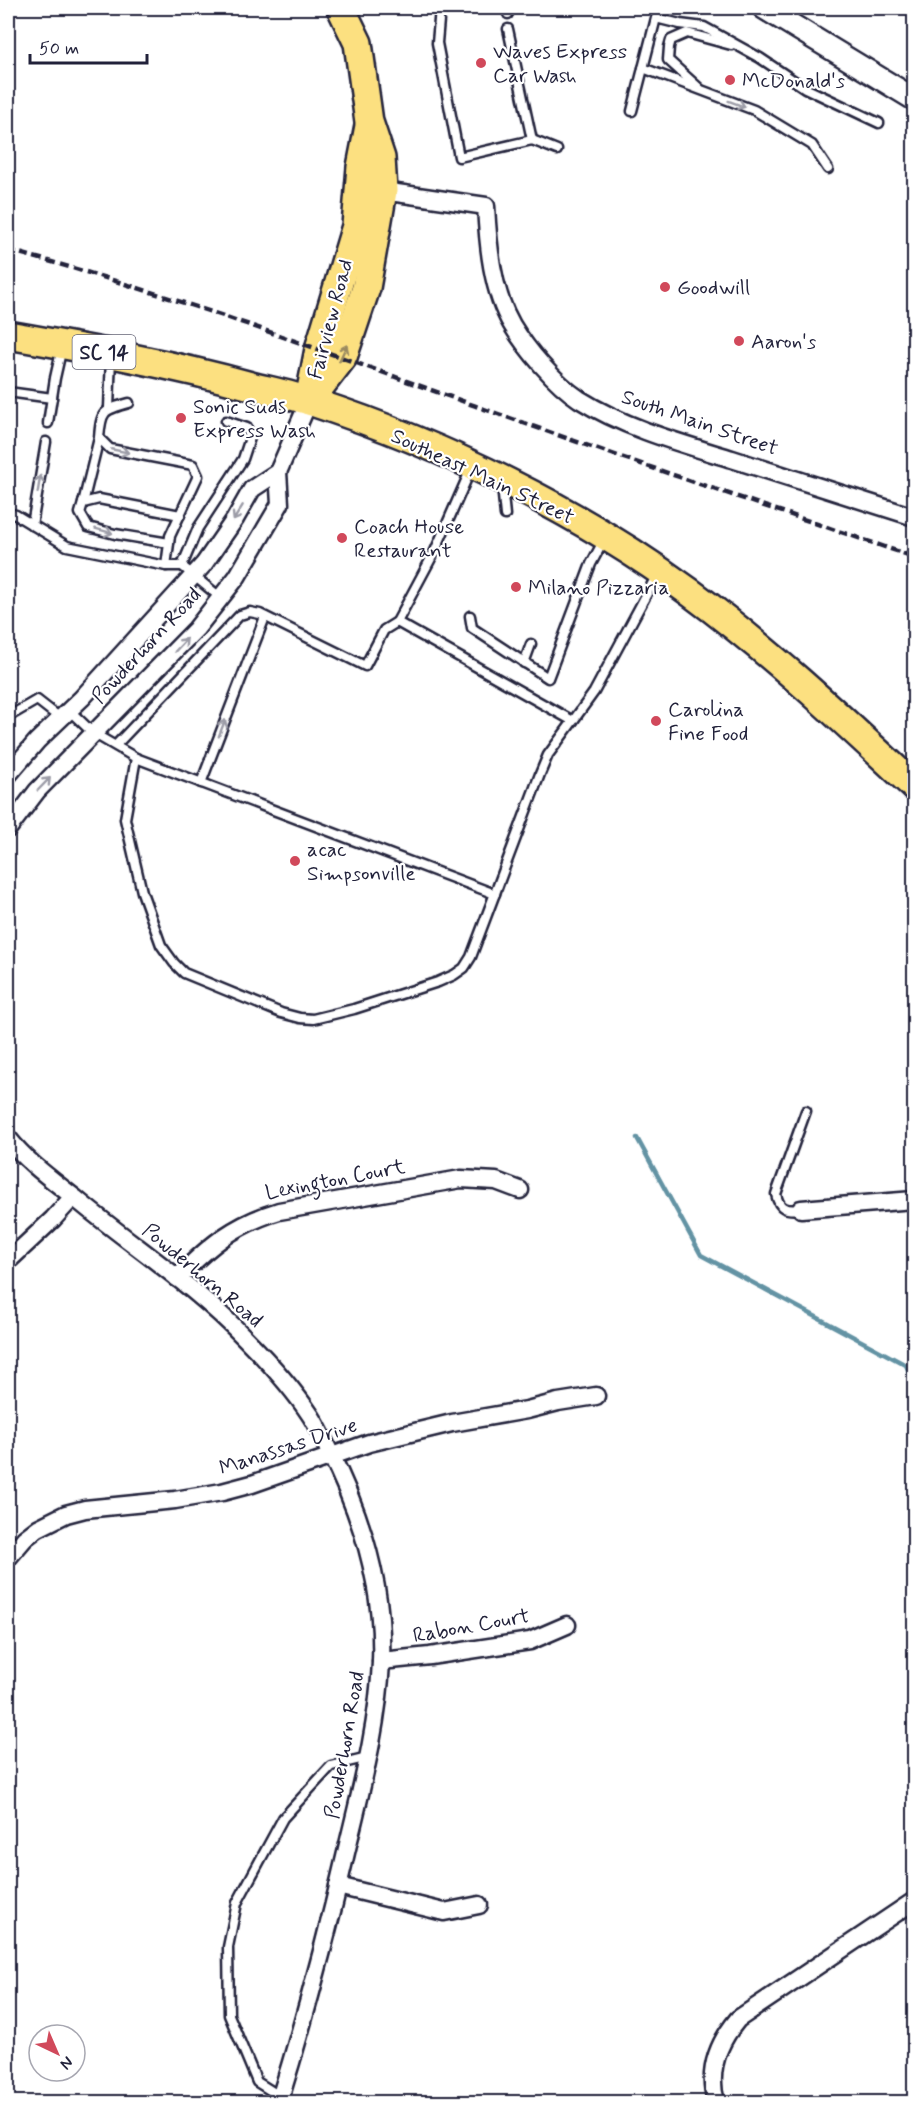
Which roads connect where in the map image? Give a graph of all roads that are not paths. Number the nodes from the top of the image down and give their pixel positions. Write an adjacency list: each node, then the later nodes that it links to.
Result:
1 (342, 8): 11 (main road, Fairview Road)
2 (440, 8): 13 (lane)
3 (764, 8): 4 (street)
4 (793, 15): 9 (street)
5 (508, 29): 13 (lane)
6 (743, 49): 7 (lane); 8 (lane); 12 (lane)
7 (643, 68): 8 (lane); 10 (lane)
8 (703, 92): 15 (lane, one-way to 15)
9 (915, 99)
10 (632, 111)
11 (369, 122): 16 (main road, Fairview Road); 22 (main road, Fairview Road)
12 (879, 123)
13 (532, 140): 14 (lane)
14 (557, 150)
15 (828, 169)
16 (383, 191): 22 (main road, Fairview Road, one-way to 16); 36 (street, South Main Street)
17 (8, 335): 18 (main road, Southeast Main Street / SC 14)
18 (62, 345): 19 (main road, Southeast Main Street / SC 14); 21 (lane)
19 (111, 353): 22 (main road, Southeast Main Street / SC 14); 24 (lane)
20 (8, 392): 21 (lane)
21 (52, 399): 26 (lane)
22 (309, 401): 29 (main road, Southeast Main Street / SC 14); 30 (street, Powderhorn Road)
23 (129, 403): 24 (lane)
24 (108, 408): 27 (lane)
25 (226, 421): 41 (lane)
26 (48, 423)
27 (99, 438): 32 (lane); 34 (lane, one-way to 34)
28 (46, 442): 37 (lane, one-way to 28)
29 (472, 466): 31 (main road, Southeast Main Street / SC 14); 46 (lane)
30 (278, 472): 41 (street, Powderhorn Road, one-way to 41); 43 (street, Powderhorn Road)
31 (501, 479): 35 (lane); 38 (main road, Southeast Main Street / SC 14)
32 (82, 503): 34 (lane); 39 (lane, one-way to 39)
33 (8, 513): 37 (lane)
34 (180, 515): 39 (lane)
35 (505, 515)
36 (915, 517)
37 (32, 525): 40 (lane)
38 (606, 536): 42 (main road, Southeast Main Street / SC 14); 48 (lane)
39 (169, 543): 40 (lane)
40 (166, 566): 41 (lane)
41 (188, 570): 43 (lane); 50 (street, Powderhorn Road)
42 (659, 571): 51 (lane); 57 (main road, Southeast Main Street / SC 14)
43 (221, 598): 52 (street, Powderhorn Road, one-way to 43)
44 (470, 616): 48 (lane)
45 (266, 617): 46 (lane); 53 (lane); 56 (lane, one-way to 45)
46 (397, 622): 51 (lane)
47 (531, 644): 48 (lane)
48 (524, 663)
49 (8, 714): 50 (lane)
50 (65, 714): 52 (lane); 55 (street, Powderhorn Road)
51 (573, 721): 59 (lane)
52 (93, 733): 53 (lane); 58 (street, Powderhorn Road, one-way to 52)
53 (116, 745): 54 (lane)
54 (136, 758): 56 (lane); 59 (lane)
55 (8, 775)
56 (201, 783): 59 (lane)
57 (915, 786)
58 (8, 829)
59 (495, 894)
60 (806, 1111): 65 (lane)
61 (8, 1138): 63 (street, Powderhorn Road)
62 (520, 1190): 67 (street, Lexington Court)
63 (73, 1197): 66 (street); 67 (street, Powderhorn Road)
64 (915, 1200): 65 (street)
65 (801, 1209)
66 (8, 1261)
67 (177, 1278): 69 (street, Powderhorn Road)
68 (596, 1396): 69 (street, Manassas Drive)
69 (332, 1456): 70 (street, Manassas Drive); 72 (street, Powderhorn Road)
70 (8, 1558)
71 (567, 1624): 72 (street, Rabon Court)
72 (381, 1661): 73 (street, Powderhorn Road)
73 (369, 1757): 74 (street, Powderhorn Road); 77 (lane)
74 (338, 1886): 76 (street); 77 (street, Powderhorn Road)
75 (915, 1901): 78 (street)
76 (479, 1905)
77 (280, 2100)
78 (716, 2103)

